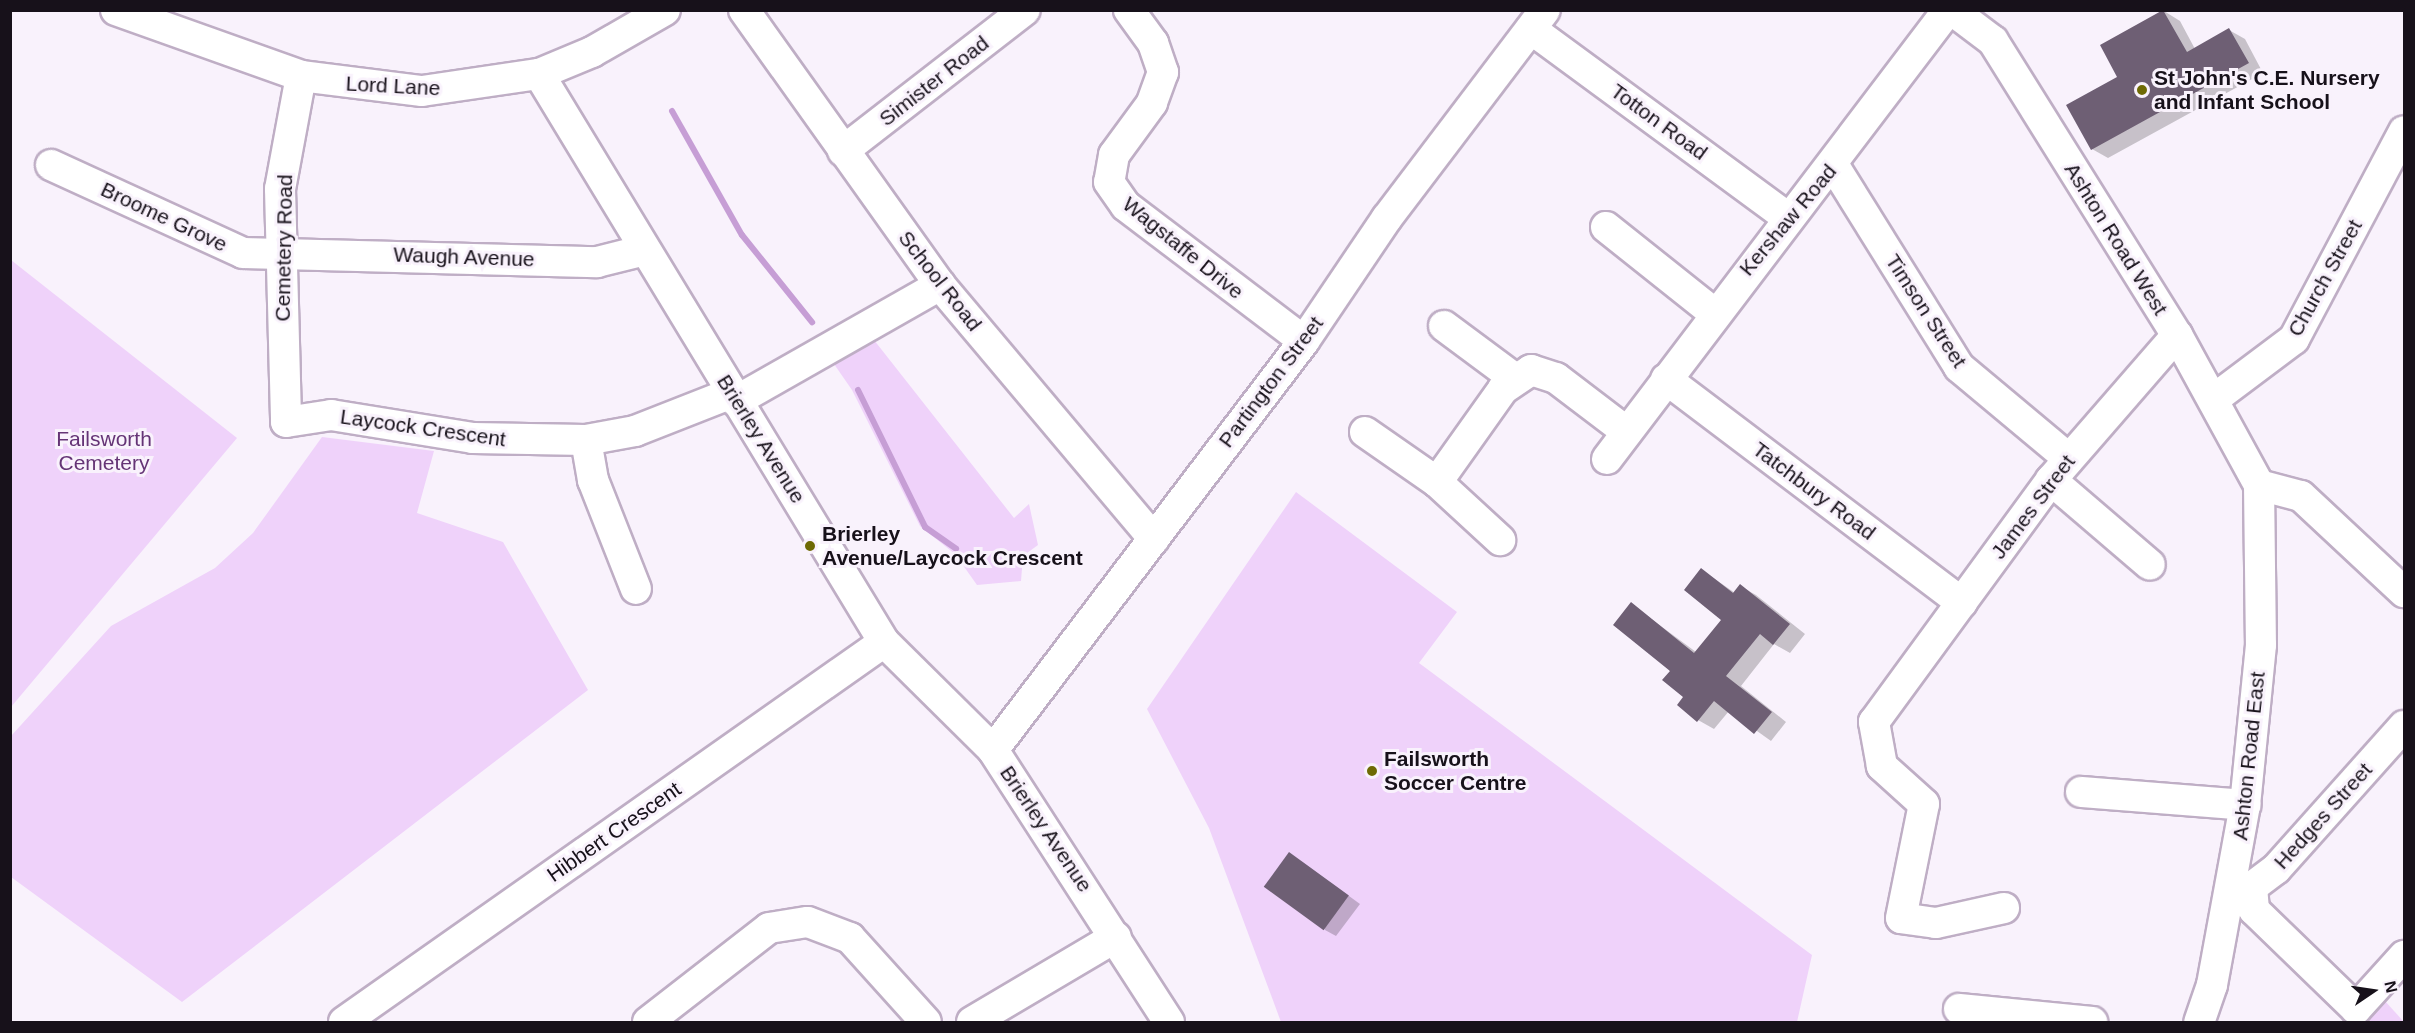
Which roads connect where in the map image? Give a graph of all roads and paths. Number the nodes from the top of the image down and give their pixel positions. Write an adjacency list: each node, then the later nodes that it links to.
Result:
1 (116, 10): 9 (street, Lord Lane)
2 (665, 10): 8 (street, Lord Lane)
3 (744, 10): 11 (street, School Road)
4 (1025, 10): 11 (street, Simister Road)
5 (1129, 10): 22 (street, Wagstaffe Drive)
6 (1950, 10): 13 (street, Kershaw Road); 21 (street, Ashton Road West)
7 (1538, 20): 14 (street, Totton Road); 22 (street, Partington Street)
8 (539, 74): 9 (street, Lord Lane); 16 (street, Brierley Avenue)
9 (302, 76): 17 (street, Cemetery Road)
10 (2404, 131): 26 (street, Church Street)
11 (843, 151): 18 (street, School Road)
12 (51, 165): 17 (street, Broome Grove)
13 (1834, 166): 14 (street, Kershaw Road); 32 (street, Timson Street)
14 (1786, 216): 19 (street, Kershaw Road)
15 (1606, 227): 19 (street)
16 (645, 250): 17 (street, Waugh Avenue); 25 (street, Brierley Avenue)
17 (280, 251): 27 (street, Cemetery Road)
18 (940, 285): 25 (street, Laycock Crescent); 35 (street, School Road)
19 (1714, 313): 24 (street, Kershaw Road)
20 (1444, 326): 23 (street)
21 (2177, 335): 26 (street, Ashton Road West); 32 (street, James Street)
22 (1304, 341): 35 (street, Partington Street)
23 (1514, 378): 29 (street); 33 (street)
24 (1666, 379): 29 (street, Kershaw Road); 40 (street, Tatchbury Road)
25 (734, 397): 30 (street, Laycock Crescent); 41 (street, Brierley Avenue)
26 (2214, 399): 34 (street, Ashton Road West)
27 (286, 422): 30 (street, Laycock Crescent)
28 (1365, 432): 33 (street)
29 (1627, 432): 31 (street, Kershaw Road)
30 (586, 440): 38 (street)
31 (1607, 459)
32 (2060, 470): 37 (street, Timson Street); 40 (street, James Street)
33 (1437, 482): 36 (street)
34 (2259, 485): 39 (street); 45 (street, Ashton Road East)
35 (1154, 539): 43 (street, Partington Street)
36 (1500, 540)
37 (2150, 565)
38 (636, 589)
39 (2404, 592)
40 (1962, 603): 47 (street, James Street)
41 (884, 642): 43 (street, Brierley Avenue); 51 (street, Hibbert Crescent)
42 (2404, 726): 46 (street, Hedges Street)
43 (993, 750): 48 (street, Brierley Avenue)
44 (2081, 792): 45 (street)
45 (2246, 805): 46 (street, Ashton Road East)
46 (2242, 888): 49 (street); 58 (street, Ashton Road East)
47 (2004, 908)
48 (1116, 937): 55 (street); 56 (street, Brierley Avenue)
49 (2404, 956)
50 (1959, 1009): 57 (street)
51 (381, 1012): 52 (street, Hibbert Crescent)
52 (344, 1023)
53 (648, 1023): 54 (street)
54 (926, 1023)
55 (972, 1023)
56 (1169, 1023)
57 (2092, 1023)
58 (2199, 1023)

